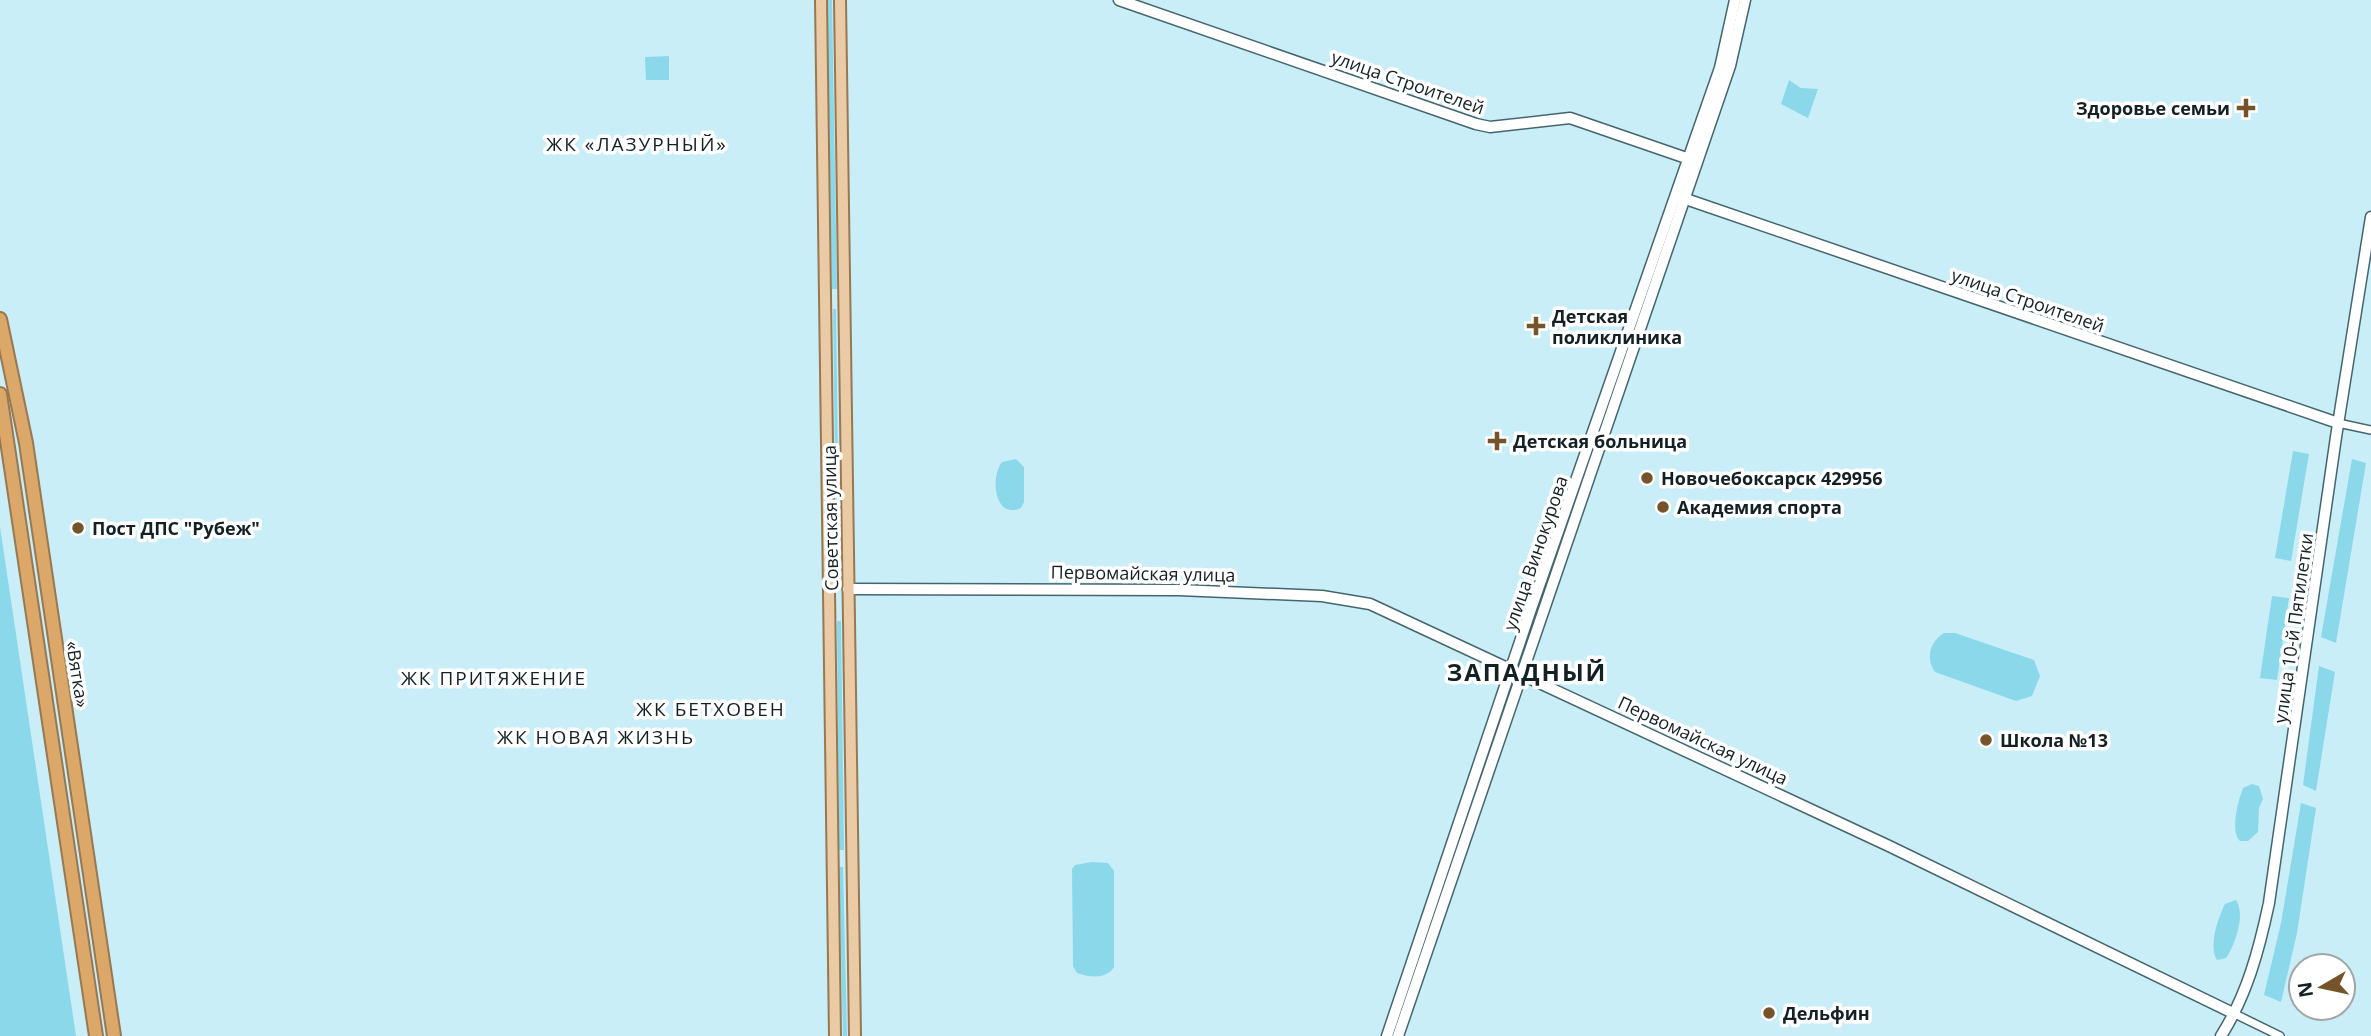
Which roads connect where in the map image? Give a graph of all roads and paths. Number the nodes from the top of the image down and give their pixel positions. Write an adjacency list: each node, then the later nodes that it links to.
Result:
1 (821, 0): 9 (main road, Советская улица)
2 (840, 0): 10 (main road, Советская улица)
3 (1119, 0): 6 (street, улица Строителей)
4 (1735, 0): 6 (street, улица Винокурова)
5 (1745, 0): 6 (street, улица Винокурова)
6 (1693, 160): 7 (street, улица Винокурова)
7 (1681, 197): 15 (street, улица Строителей); 19 (street, улица Винокурова)
8 (2371, 217): 15 (street, улица 10-й Пятилетки)
9 (827, 296): 10 (main road); 17 (main road, Советская улица)
10 (845, 296): 18 (main road, Советская улица)
11 (0, 319): 12 (highway, «Вятка»)
12 (14, 378): 13 (highway); 25 (highway, «Вятка»)
13 (0, 381)
14 (0, 394): 24 (highway, «Вятка»)
15 (2338, 423): 16 (street, улица Строителей); 23 (street, улица 10-й Пятилетки)
16 (2371, 430)
17 (830, 589): 18 (main road, Первомайская улица); 21 (main road, Советская улица)
18 (848, 589): 19 (street, Первомайская улица); 20 (main road, Советская улица)
19 (1515, 673): 22 (street, улица Винокурова); 23 (street, Первомайская улица)
20 (853, 858): 21 (main road); 27 (main road, Советская улица)
21 (833, 859): 26 (main road, Советская улица)
22 (1447, 875): 28 (street, улица Винокурова); 29 (street, улица Винокурова)
23 (2235, 1014): 30 (street, улица 10-й Пятилетки); 31 (street, Первомайская улица)
24 (96, 1036)
25 (114, 1036)
26 (835, 1036)
27 (855, 1036)
28 (1387, 1036)
29 (1398, 1036)
30 (2221, 1036)
31 (2280, 1036)

